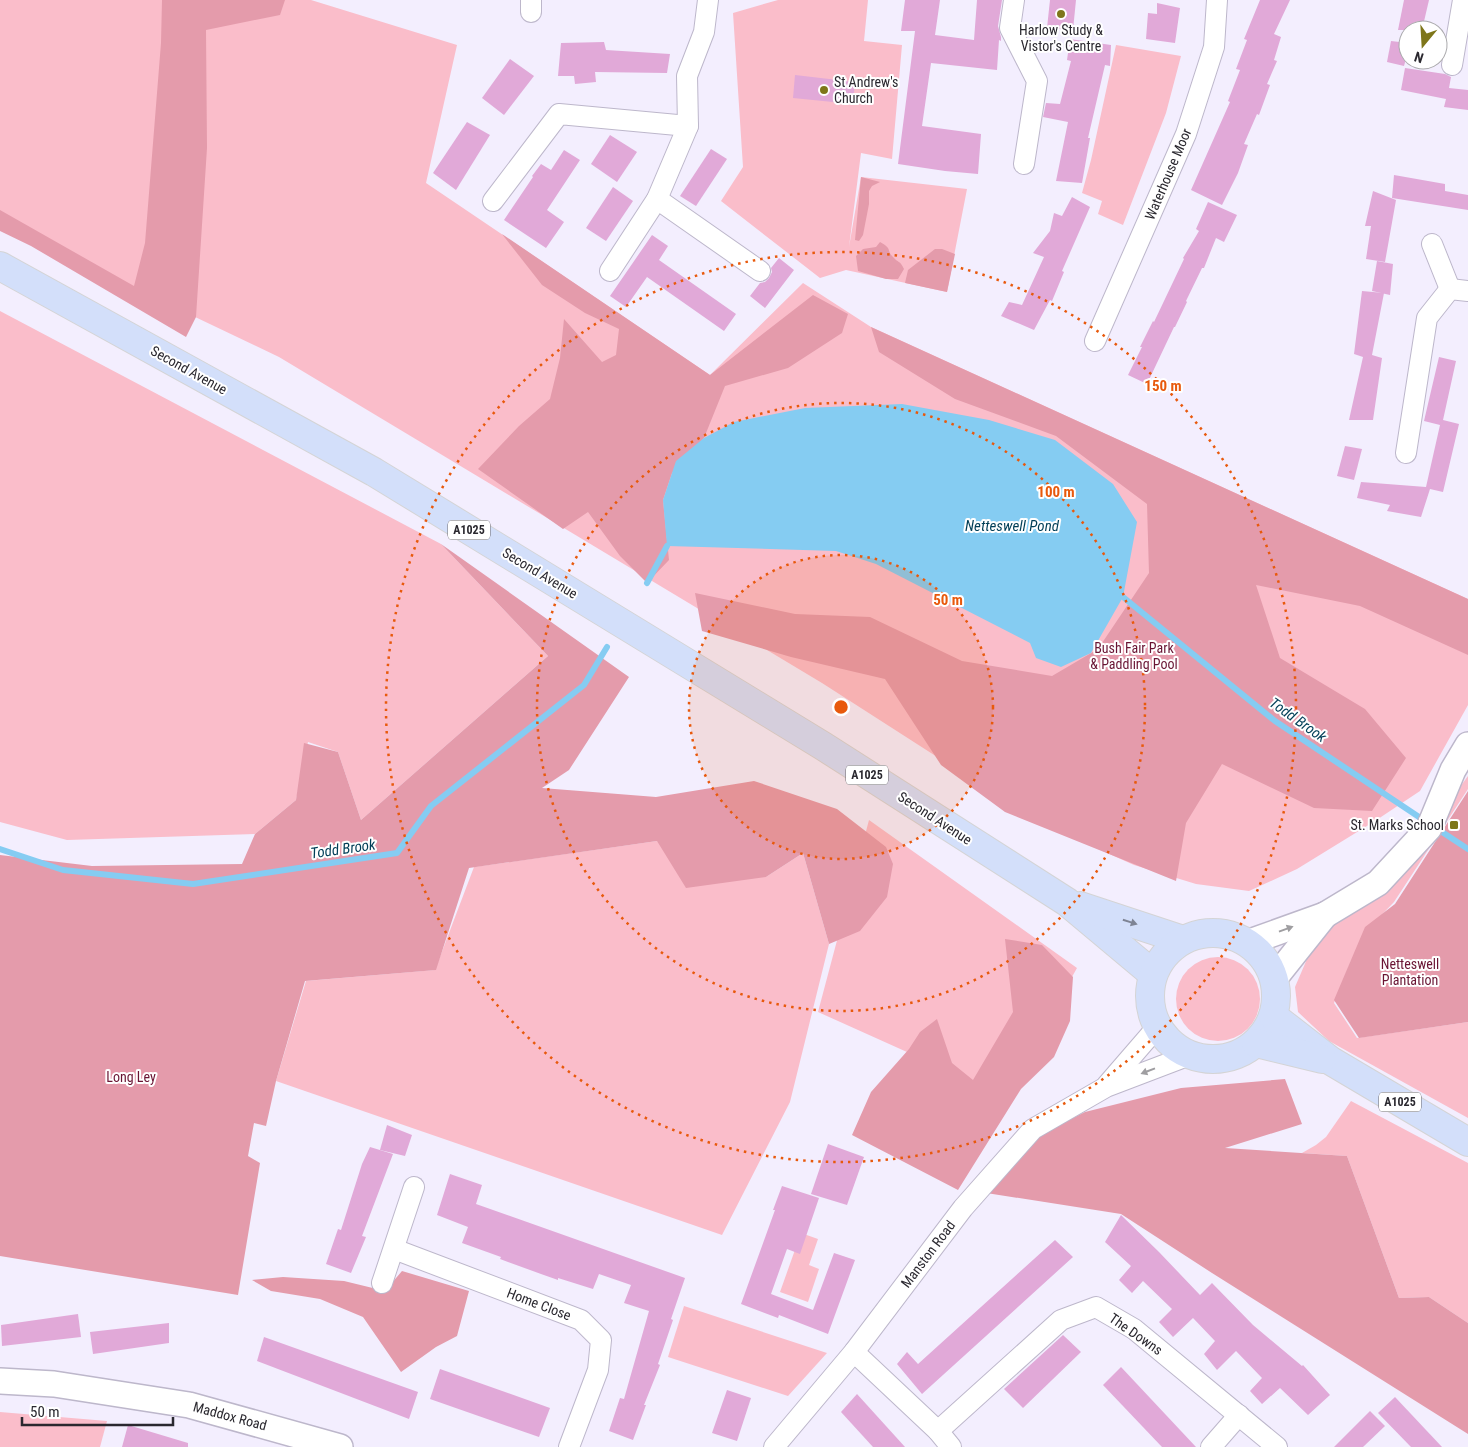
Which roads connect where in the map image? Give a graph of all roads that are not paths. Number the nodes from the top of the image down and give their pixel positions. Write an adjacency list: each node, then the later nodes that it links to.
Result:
1 (708, 0): 6 (street)
2 (1014, 0): 7 (street)
3 (1217, 0): 15 (street, Waterhouse Moor)
4 (1463, 0): 5 (street)
5 (1452, 65)
6 (688, 126): 8 (street); 9 (street)
7 (1024, 164)
8 (657, 199): 12 (street); 13 (street)
9 (493, 201)
10 (1432, 244): 14 (street)
11 (0, 266): 18 (main road, Second Avenue / A1025)
12 (610, 271)
13 (760, 271)
14 (1459, 290): 16 (street)
15 (1095, 340)
16 (1406, 453)
17 (1468, 745): 19 (street)
18 (1067, 902): 20 (main road, Second Avenue / A1025, one-way to 20); 22 (main road, Second Avenue / A1025)
19 (1325, 915): 21 (street, one-way to 19); 23 (street)
20 (1183, 940): 21 (main road); 22 (main road)
21 (1247, 942): 23 (main road)
22 (1153, 974): 25 (main road)
23 (1274, 979): 24 (main road)
24 (1273, 1016): 26 (main road); 28 (main road, A1025)
25 (1158, 1026): 27 (main road); 29 (street, Manston Road)
26 (1256, 1043): 27 (main road); 28 (main road, A1025)
27 (1190, 1055): 29 (street, Manston Road, one-way to 29)
28 (1331, 1061): 30 (main road, A1025)
29 (1106, 1087): 34 (street, Manston Road)
30 (1468, 1142)
31 (414, 1187): 32 (street)
32 (394, 1249): 33 (street); 39 (street, Home Close)
33 (382, 1283)
34 (854, 1352): 37 (street); 40 (street, Manston Road)
35 (0, 1381): 38 (street, Maddox Road)
36 (1239, 1415): 37 (street, The Downs); 42 (street); 43 (street, The Downs)
37 (938, 1431): 41 (street)
38 (333, 1446)
39 (569, 1447)
40 (774, 1447)
41 (951, 1447)
42 (1211, 1447)
43 (1277, 1447)

